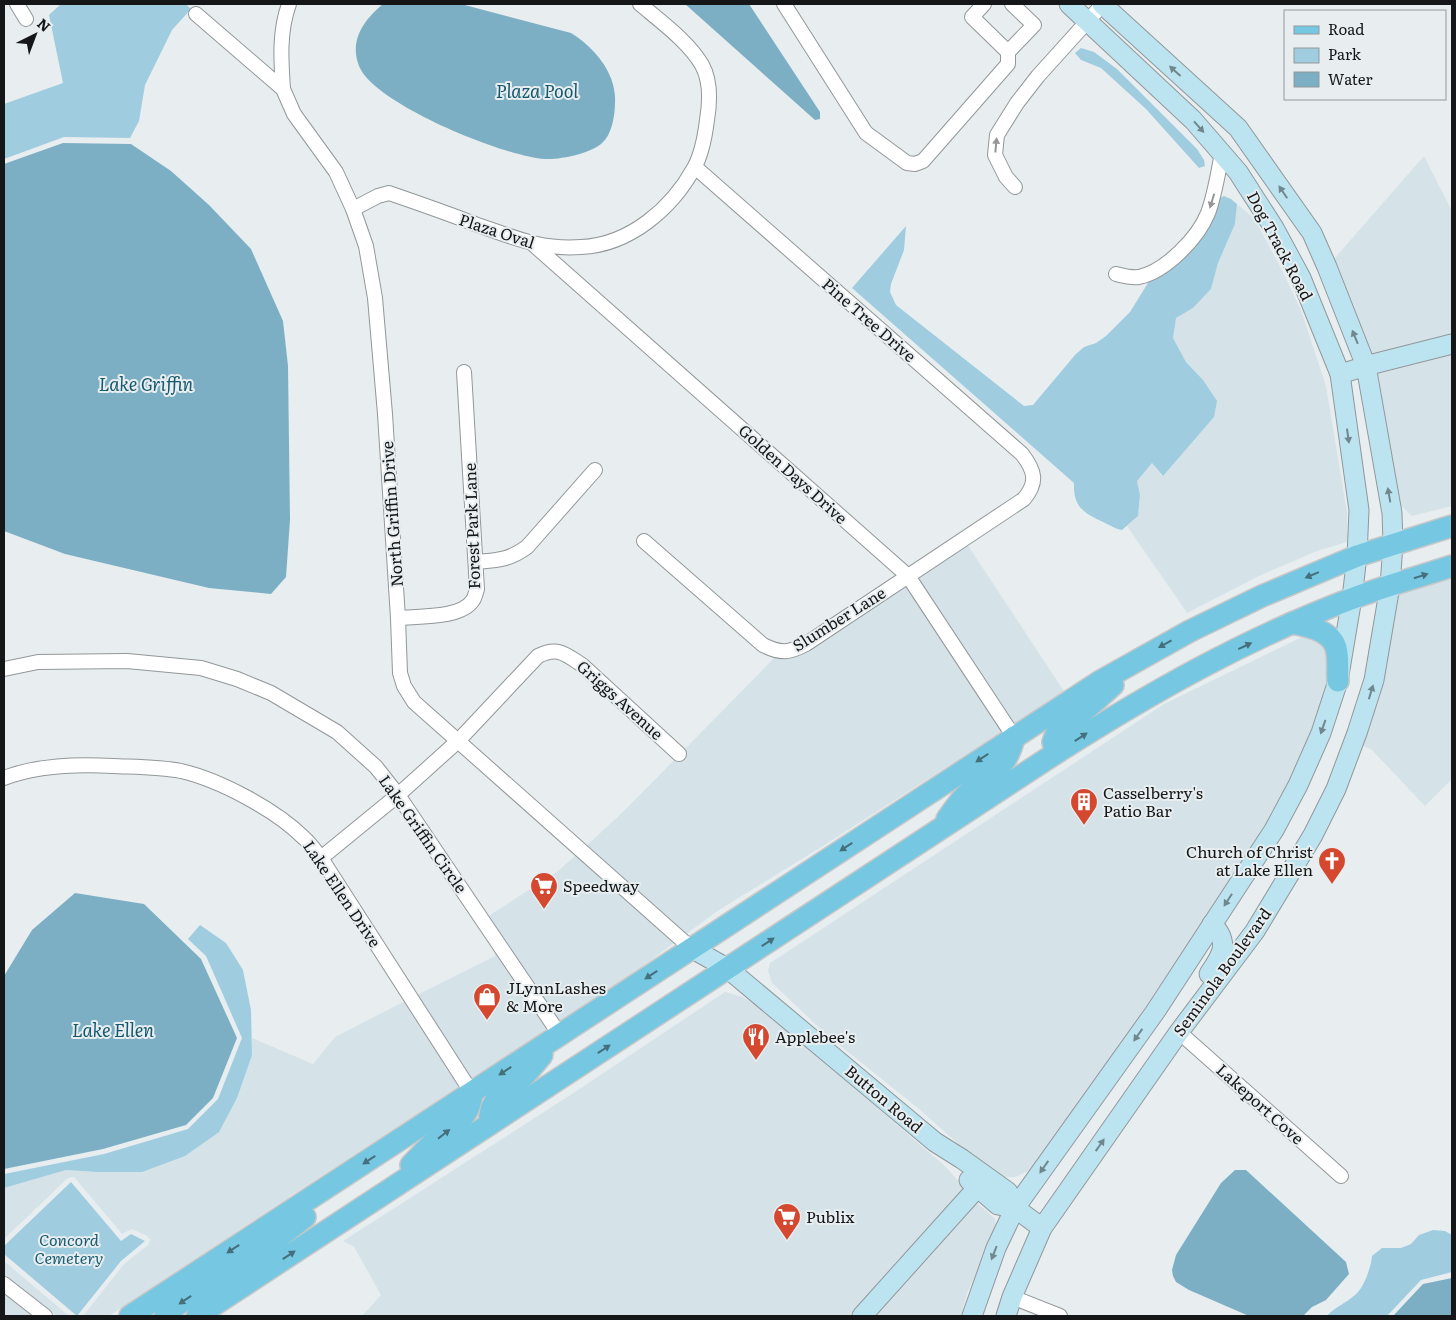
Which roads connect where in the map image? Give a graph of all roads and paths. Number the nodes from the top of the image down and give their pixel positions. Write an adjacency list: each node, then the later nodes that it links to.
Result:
1 (17, 4): 10 (street)
2 (289, 4): 13 (street)
3 (640, 4): 15 (street, Plaza Oval)
4 (784, 4): 12 (street)
5 (984, 4): 12 (street)
6 (1012, 4): 12 (street)
7 (1069, 4): 11 (main road, Dog Track Road)
8 (1102, 4): 11 (street); 21 (main road, Dog Track Road, one-way to 8)
9 (196, 14): 13 (street, North Griffin Drive)
10 (26, 19)
11 (1088, 21): 14 (main road, Dog Track Road, one-way to 14); 16 (street, one-way to 11)
12 (1008, 52)
13 (284, 89): 17 (street, North Griffin Drive)
14 (1222, 153): 19 (street, one-way to 19); 23 (main road, Dog Track Road)
15 (695, 166): 18 (street, Plaza Oval); 25 (street, Pine Tree Drive)
16 (1015, 187)
17 (353, 209): 18 (street, Plaza Oval); 35 (street, North Griffin Drive)
18 (534, 245): 32 (street, Golden Days Drive)
19 (1116, 274)
20 (1452, 344): 21 (main road)
21 (1366, 366): 23 (main road); 28 (main road, Dog Track Road, one-way to 21)
22 (464, 372): 30 (street, Forest Park Lane)
23 (1340, 374): 29 (main road, Dog Track Road, one-way to 29)
24 (595, 470): 30 (street)
25 (1034, 478): 32 (street, Slumber Lane)
26 (1452, 526): 28 (main road)
27 (644, 541): 32 (street, Slumber Lane)
28 (1393, 544): 29 (main road); 33 (main road, Seminola Boulevard)
29 (1357, 556): 34 (main road, Seminola Boulevard); 37 (main road, one-way to 37)
30 (476, 562): 35 (street, Forest Park Lane)
31 (1452, 566): 33 (main road, one-way to 31)
32 (908, 576): 40 (street, Golden Days Drive)
33 (1390, 586): 34 (main road); 51 (main road, Seminola Boulevard, one-way to 33)
34 (1352, 598): 36 (main road); 39 (main road, Seminola Boulevard)
35 (398, 618): 41 (street, North Griffin Drive)
36 (1292, 624): 39 (main road); 42 (main road, one-way to 36)
37 (1142, 657): 40 (main road); 42 (main road)
38 (4, 669): 45 (street, Lake Griffin Circle)
39 (1338, 681): 48 (main road, Seminola Boulevard, one-way to 48)
40 (1014, 737): 46 (main road); 49 (main road, one-way to 49)
41 (458, 741): 43 (street, Griggs Avenue); 45 (street); 49 (street, North Griffin Drive)
42 (1056, 753): 46 (main road)
43 (679, 754)
44 (4, 778): 47 (street, Lake Ellen Drive)
45 (398, 794): 47 (street); 52 (street, Lake Griffin Circle)
46 (938, 831): 50 (main road, one-way to 46)
47 (321, 858): 53 (street, Lake Ellen Drive)
48 (1212, 924): 51 (main road); 60 (main road, Seminola Boulevard, one-way to 60)
49 (691, 948): 50 (main road, Button Road); 52 (main road, one-way to 52)
50 (727, 968): 54 (main road, one-way to 50); 55 (main road, Button Road)
51 (1179, 1032): 56 (street, Lakeport Cove); 61 (main road, Seminola Boulevard, one-way to 51)
52 (560, 1035): 53 (main road, one-way to 53); 54 (main road)
53 (472, 1093): 57 (main road, one-way to 57); 59 (main road, one-way to 53)
54 (490, 1124): 59 (main road)
55 (935, 1142): 58 (main road, Button Road); 60 (main road, Button Road)
56 (1341, 1176)
57 (332, 1184): 65 (main road, one-way to 65); 66 (main road, one-way to 66)
58 (977, 1188): 60 (main road, Button Road); 68 (main road)
59 (384, 1192): 67 (main road, one-way to 59)
60 (1015, 1208): 61 (main road, Button Road); 69 (main road, Seminola Boulevard, one-way to 69)
61 (1042, 1228): 63 (main road, Seminola Boulevard)
62 (4, 1284): 64 (street)
63 (1012, 1296): 70 (main road, Seminola Boulevard); 71 (street)
64 (45, 1316)
65 (130, 1316)
66 (166, 1316)
67 (197, 1316)
68 (862, 1316)
69 (972, 1316)
70 (1006, 1316)
71 (1060, 1316)

